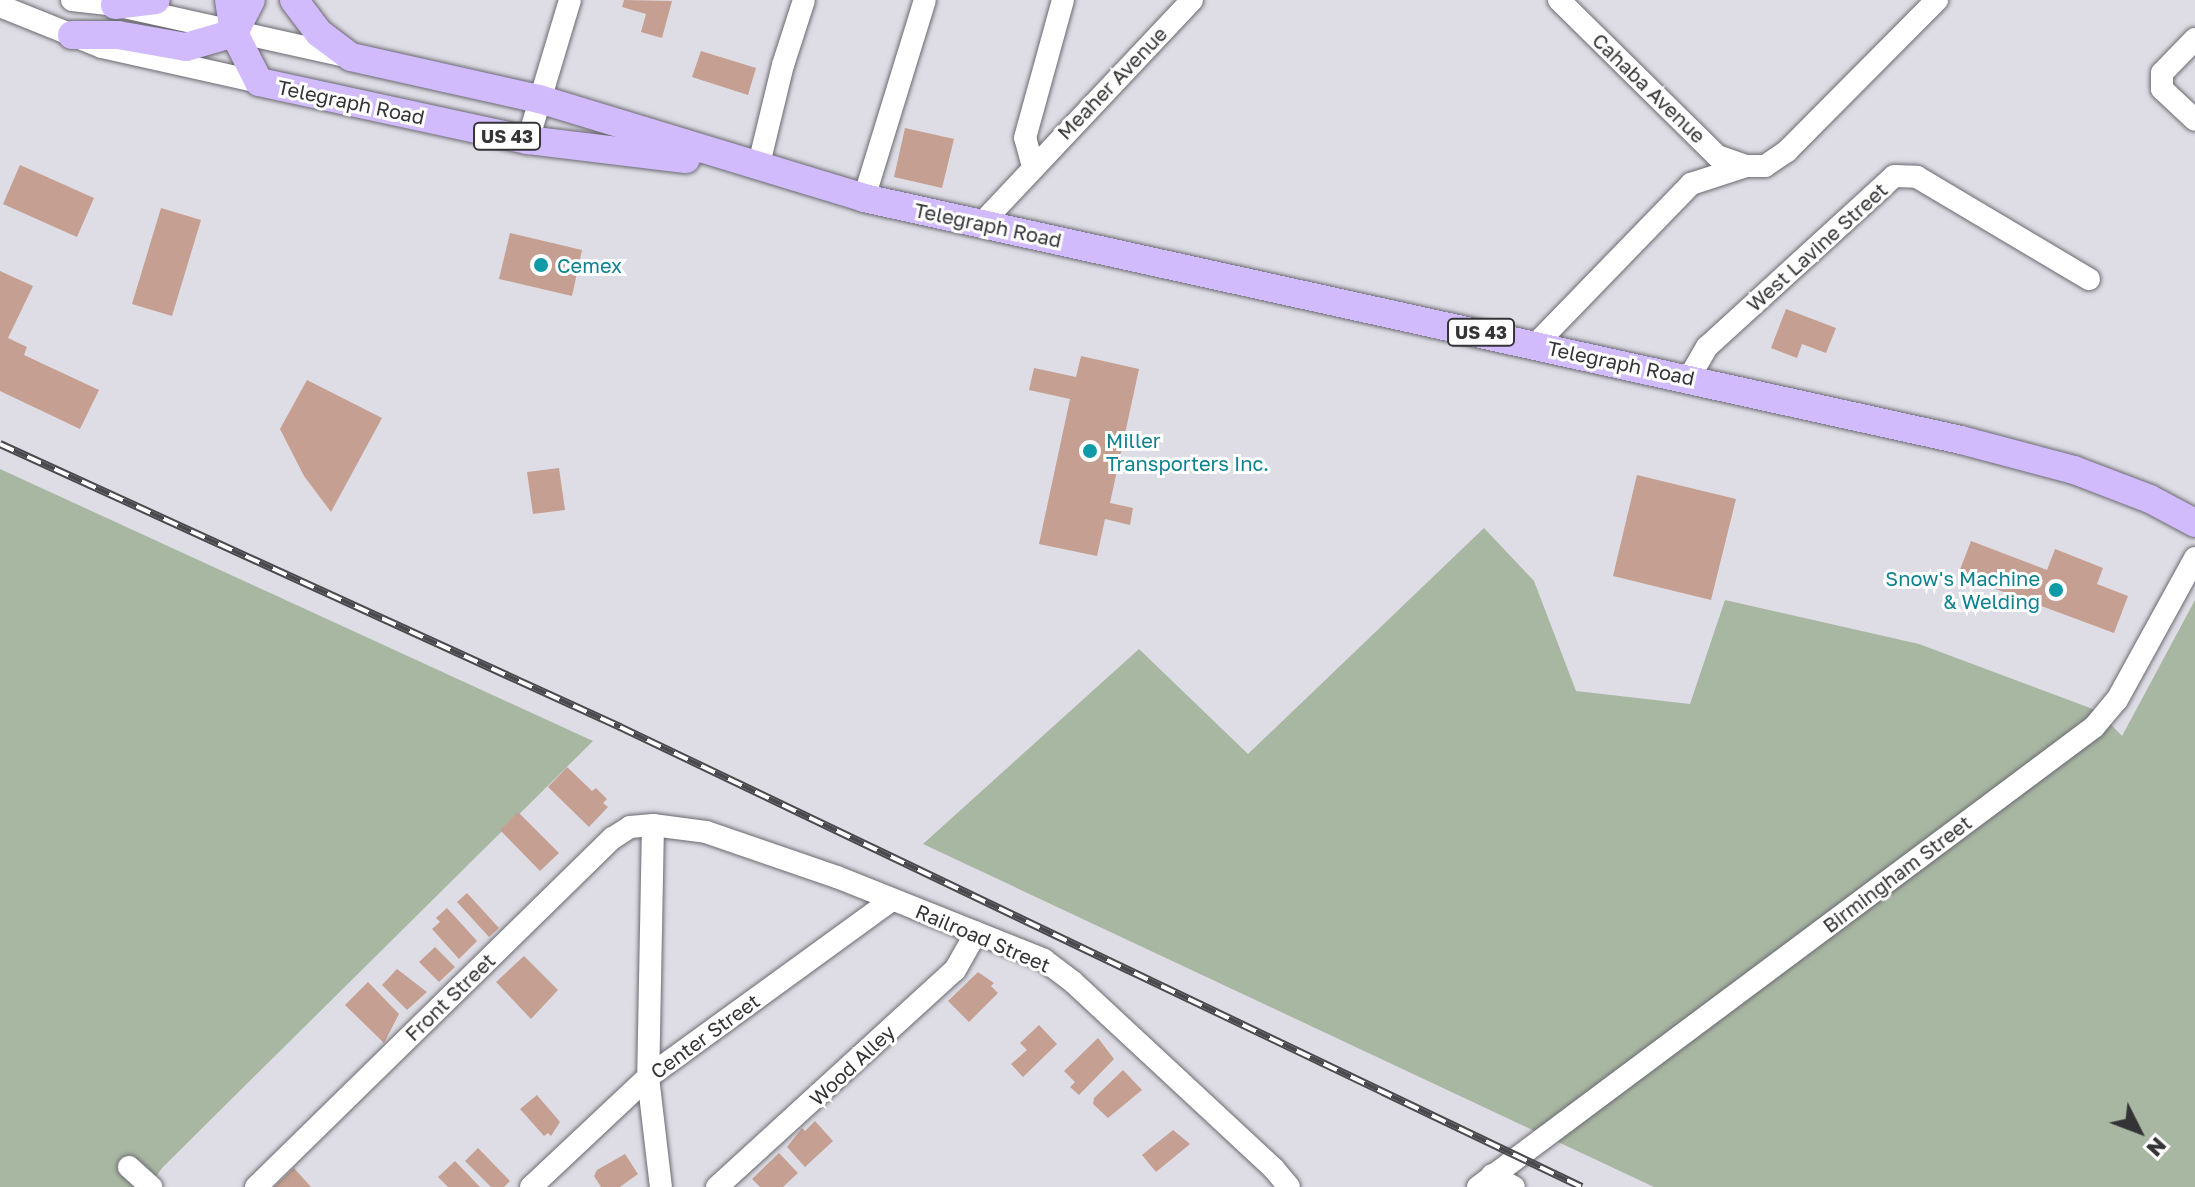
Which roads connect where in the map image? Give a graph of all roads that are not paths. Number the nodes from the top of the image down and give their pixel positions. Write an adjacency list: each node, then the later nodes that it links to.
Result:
1 (72, 0): 13 (street, Telegraph Road)
2 (156, 0): 13 (main road)
3 (229, 0): 15 (main road)
4 (251, 0): 15 (main road)
5 (294, 0): 18 (main road)
6 (570, 0): 20 (street)
7 (804, 0): 26 (street)
8 (925, 0): 28 (street)
9 (1063, 0): 25 (street)
10 (1192, 0): 25 (street, Meaher Avenue)
11 (1559, 0): 23 (street, Cahaba Avenue)
12 (1937, 0): 24 (street)
13 (115, 5): 15 (street, Telegraph Road)
14 (0, 6): 16 (street, Telegraph Road)
15 (234, 33): 16 (main road); 18 (street, Telegraph Road); 19 (main road)
16 (72, 35): 19 (street, Telegraph Road)
17 (2195, 39): 21 (street)
18 (351, 57): 20 (main road, Telegraph Road / US 43)
19 (259, 82): 22 (main road, Telegraph Road / US 43)
20 (539, 99): 22 (street); 26 (main road, Telegraph Road / US 43)
21 (2195, 120)
22 (528, 140): 26 (main road, Telegraph Road / US 43)
23 (1717, 156): 24 (street, Cahaba Avenue); 27 (street)
24 (1746, 166): 27 (street)
25 (1033, 167): 29 (street, Meaher Avenue)
26 (758, 168): 28 (main road, Telegraph Road / US 43)
27 (1691, 184): 31 (street)
28 (864, 198): 29 (main road, Telegraph Road / US 43)
29 (982, 223): 31 (main road, Telegraph Road / US 43)
30 (2089, 279): 32 (street, West Lavine Street)
31 (1536, 344): 32 (main road, Telegraph Road / US 43)
32 (1689, 378): 33 (main road, Telegraph Road / US 43)
33 (2195, 523)
34 (2195, 558): 40 (street, Birmingham Street)
35 (653, 825): 36 (street, Railroad Street); 38 (street); 42 (street, Front Street)
36 (892, 900): 37 (street, Railroad Street); 38 (street, Center Street)
37 (976, 933): 45 (street, Wood Alley); 46 (street, Railroad Street)
38 (648, 1077): 43 (street, Center Street); 44 (street)
39 (129, 1167): 41 (street)
40 (1485, 1181): 47 (street)
41 (151, 1187)
42 (256, 1187)
43 (531, 1187)
44 (661, 1187)
45 (717, 1187)
46 (1289, 1187)
47 (1514, 1187)

